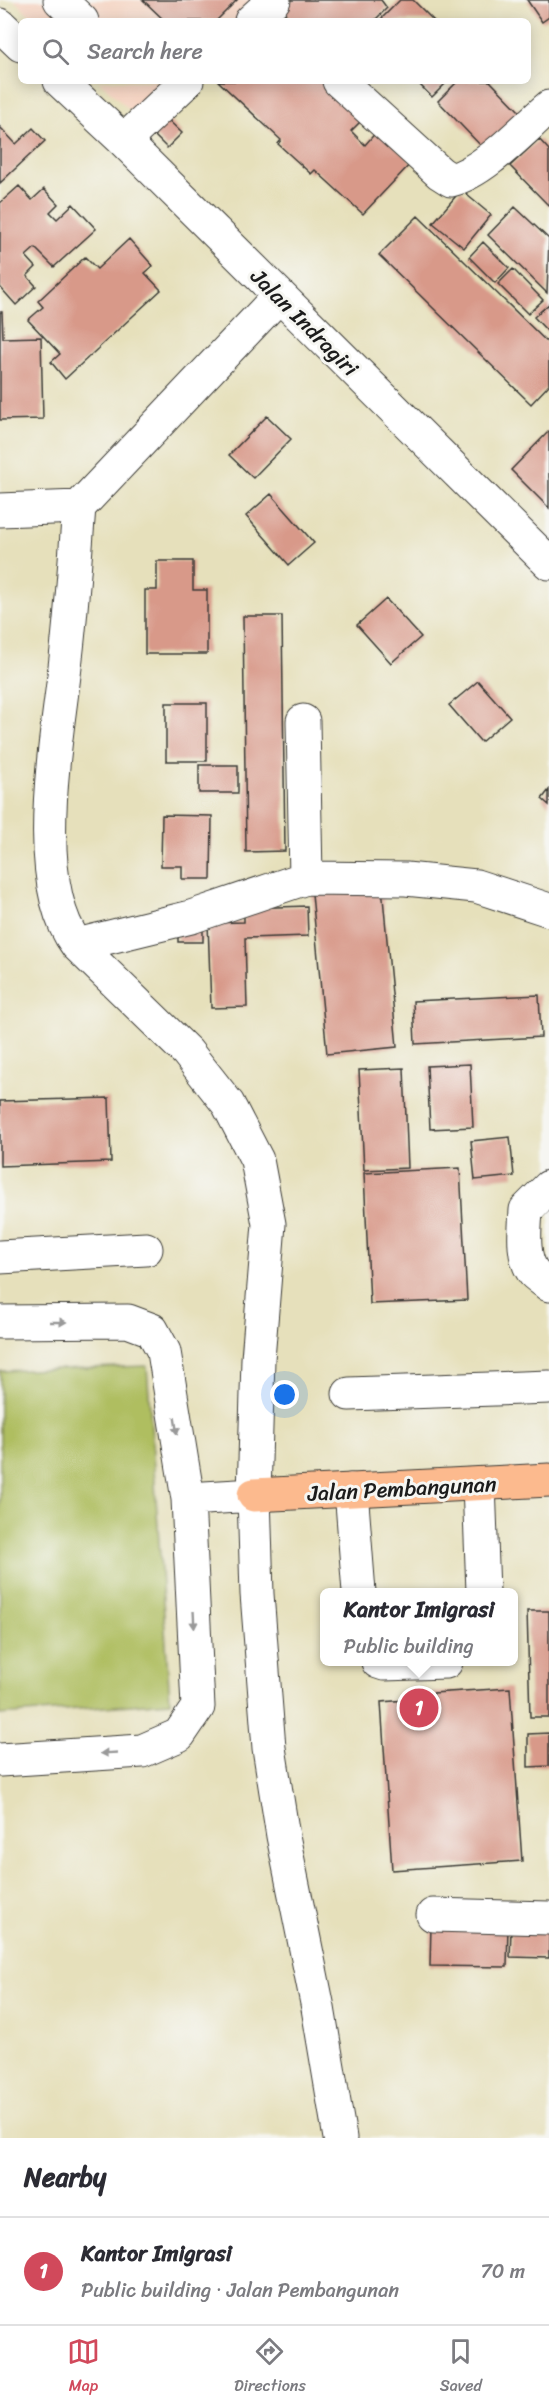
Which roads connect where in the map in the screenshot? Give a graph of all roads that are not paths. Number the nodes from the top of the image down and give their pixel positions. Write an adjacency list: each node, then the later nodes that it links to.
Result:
1 (60, 0): 2 (street)
2 (79, 18)
3 (0, 25): 4 (street)
4 (18, 42)
5 (63, 84): 9 (street, Jalan Indragiri)
6 (184, 84): 9 (street)
7 (342, 84): 8 (street)
8 (549, 107)
9 (124, 141): 10 (street, Jalan Indragiri)
10 (279, 296): 11 (street); 13 (street, Jalan Indragiri)
11 (79, 507): 12 (street); 17 (street)
12 (0, 510)
13 (549, 563)
14 (303, 721): 15 (street)
15 (306, 878): 16 (street); 17 (street)
16 (549, 910)
17 (77, 945): 28 (street)
18 (549, 1187): 21 (street)
19 (146, 1249): 20 (street)
20 (0, 1257)
21 (549, 1285)
22 (0, 1322): 29 (street, one-way to 29)
23 (549, 1387): 24 (street)
24 (349, 1394)
25 (549, 1480): 26 (main road, Jalan Pembangunan)
26 (478, 1484): 27 (main road, Jalan Pembangunan); 31 (street)
27 (351, 1490): 28 (main road, Jalan Pembangunan); 30 (street)
28 (254, 1495): 29 (street); 35 (street)
29 (188, 1498): 32 (street, one-way to 32)
30 (359, 1588)
31 (483, 1588)
32 (0, 1760)
33 (433, 1916): 34 (street)
34 (549, 1918)
35 (340, 2138)

